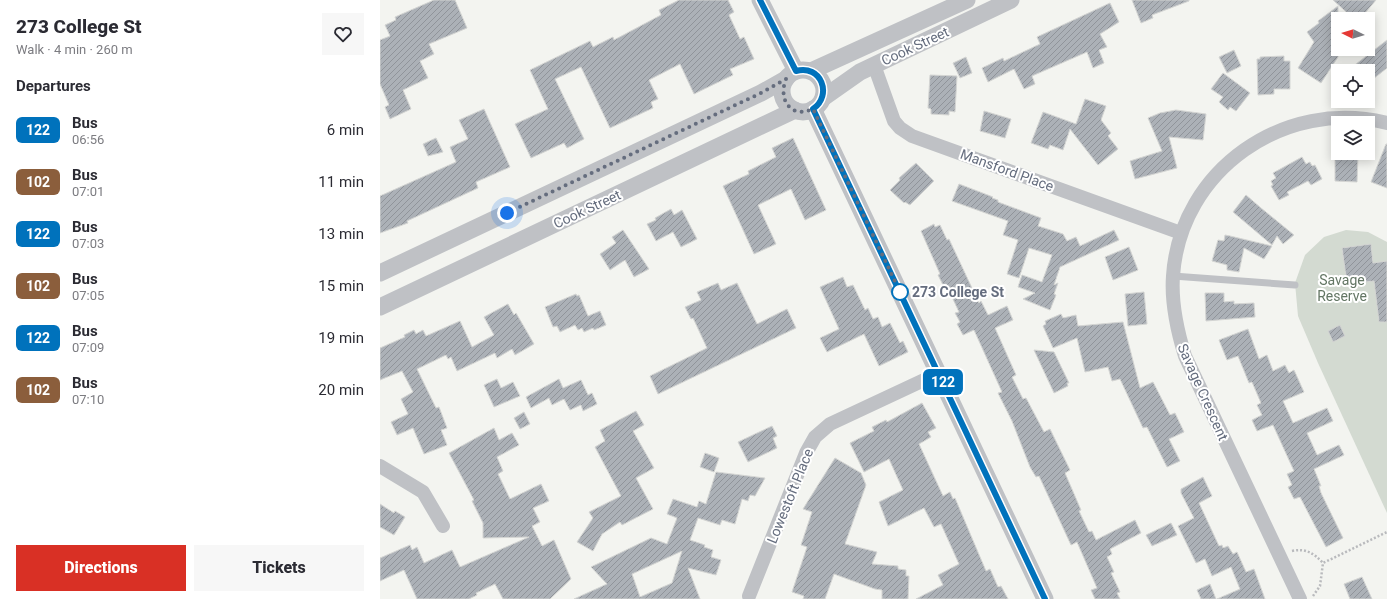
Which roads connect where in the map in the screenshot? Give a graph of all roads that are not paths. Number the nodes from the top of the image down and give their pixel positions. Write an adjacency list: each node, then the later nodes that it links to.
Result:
1 (760, 0): 7 (street)
2 (967, 0): 4 (street, Cook Street)
3 (1011, 0): 5 (street, Cook Street)
4 (885, 38): 5 (street); 7 (street, Cook Street)
5 (893, 56): 6 (street, Cook Street)
6 (874, 65): 8 (street, Cook Street); 11 (street, Mansford Place)
7 (797, 74): 8 (street); 9 (street); 12 (street, Cook Street)
8 (818, 104): 9 (street); 16 (street)
9 (794, 110): 15 (street, Cook Street)
10 (1387, 123): 11 (street, Savage Crescent)
11 (1181, 233): 13 (street, Savage Crescent)
12 (380, 273)
13 (1173, 276): 14 (lane); 21 (street, Savage Crescent)
14 (1295, 285)
15 (380, 307)
16 (938, 373): 19 (street, Lowestoft Place); 20 (street)
17 (380, 466): 18 (street)
18 (443, 526)
19 (749, 596)
20 (1045, 599)
21 (1300, 599)

